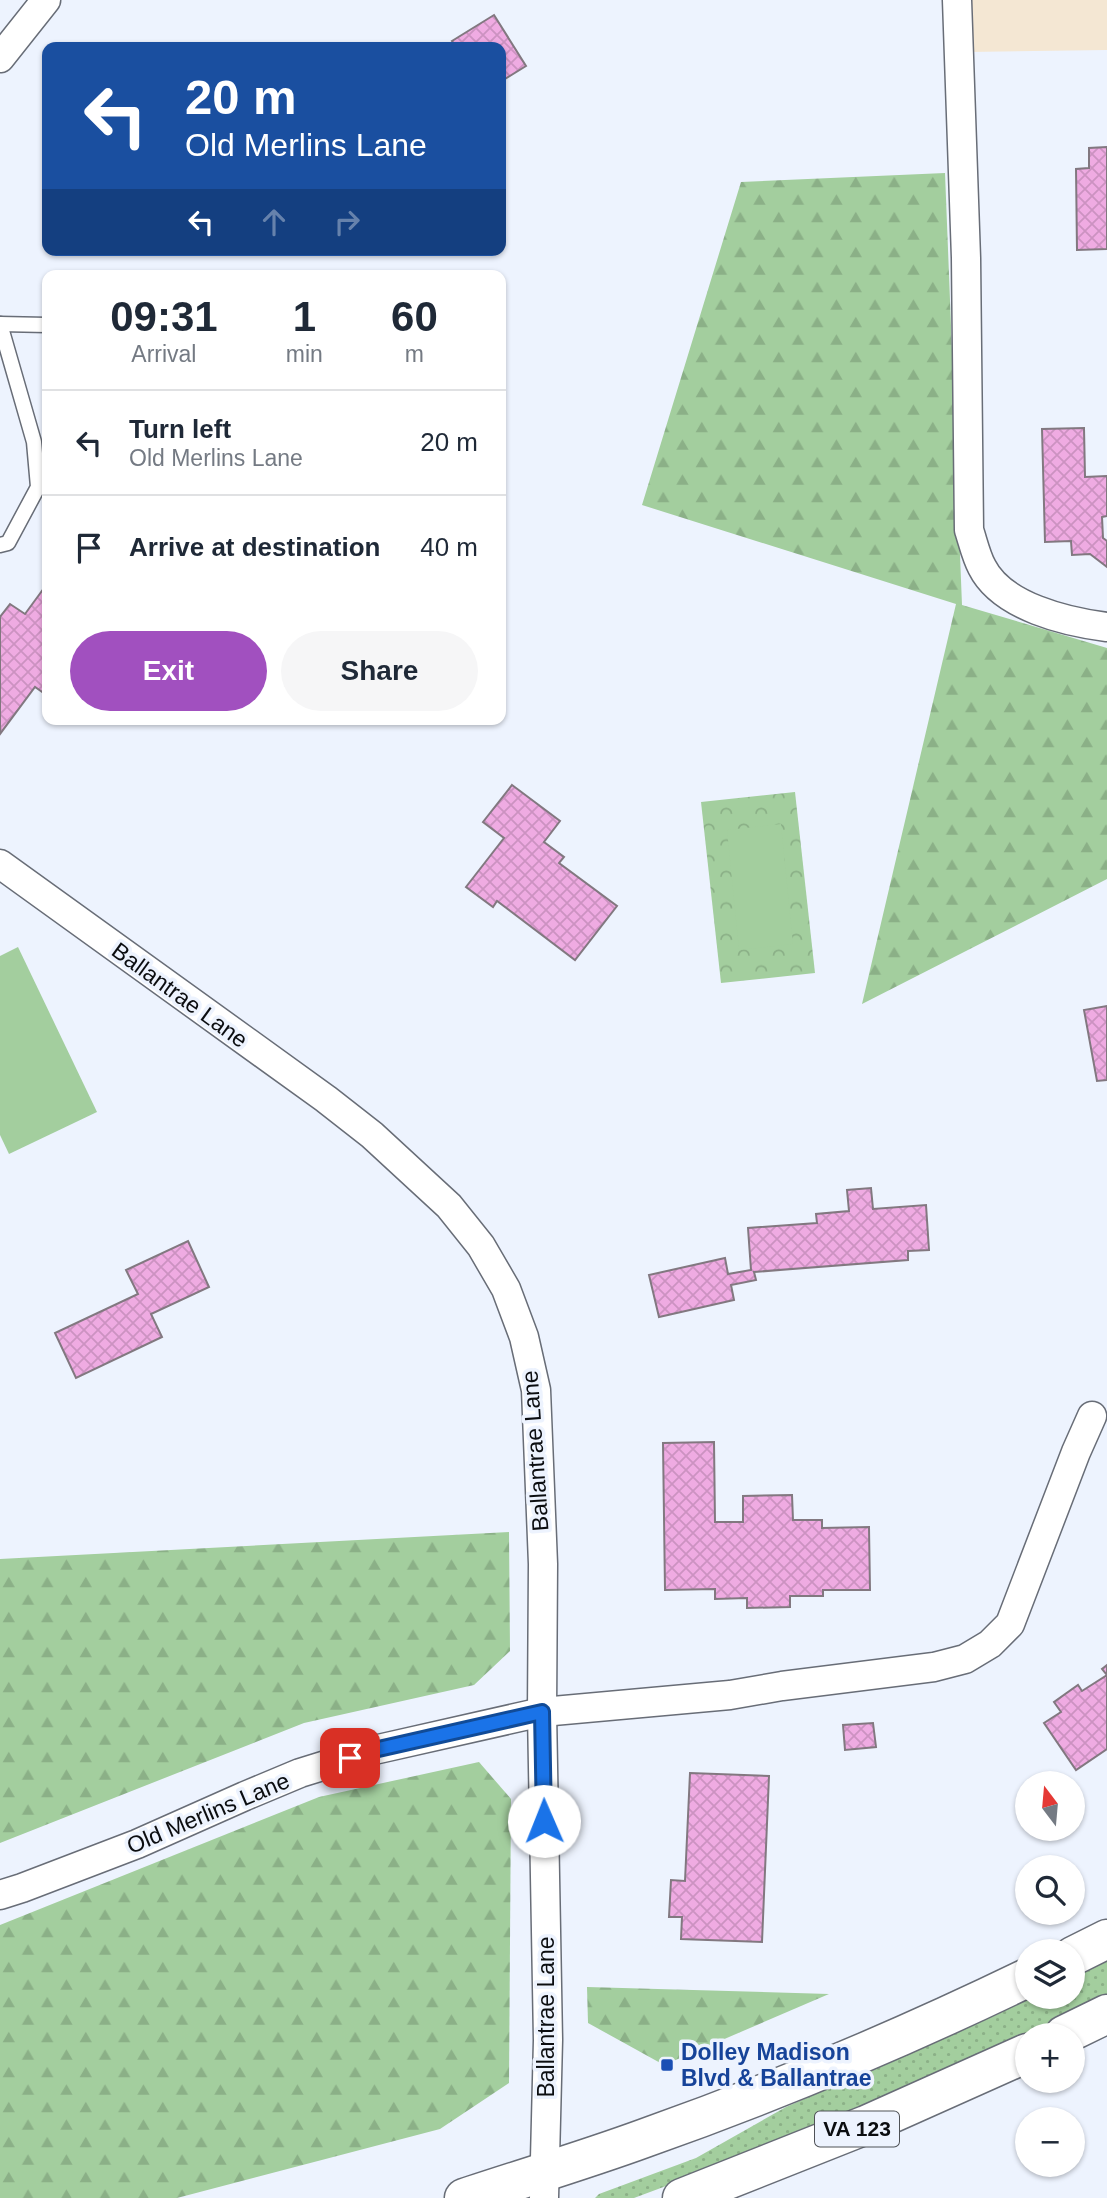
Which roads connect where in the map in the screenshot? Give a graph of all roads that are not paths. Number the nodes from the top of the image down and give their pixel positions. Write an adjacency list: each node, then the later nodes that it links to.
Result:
1 (46, 0): 3 (street)
2 (957, 0): 7 (street)
3 (0, 58)
4 (0, 324): 5 (lane); 6 (lane)
5 (42, 326)
6 (0, 545)
7 (1107, 627)
8 (0, 864): 10 (street, Ballantrae Lane)
9 (1093, 1416): 10 (street, Old Merlins Lane)
10 (542, 1712): 11 (street, Old Merlins Lane); 18 (street, Ballantrae Lane)
11 (0, 1895)
12 (1107, 1939): 13 (main road)
13 (1085, 1950)
14 (1015, 1984): 18 (main road)
15 (1107, 2014): 16 (main road)
16 (1085, 2024)
17 (1015, 2058): 20 (main road, VA 123)
18 (545, 2185): 19 (main road)
19 (464, 2198)
20 (682, 2198)

